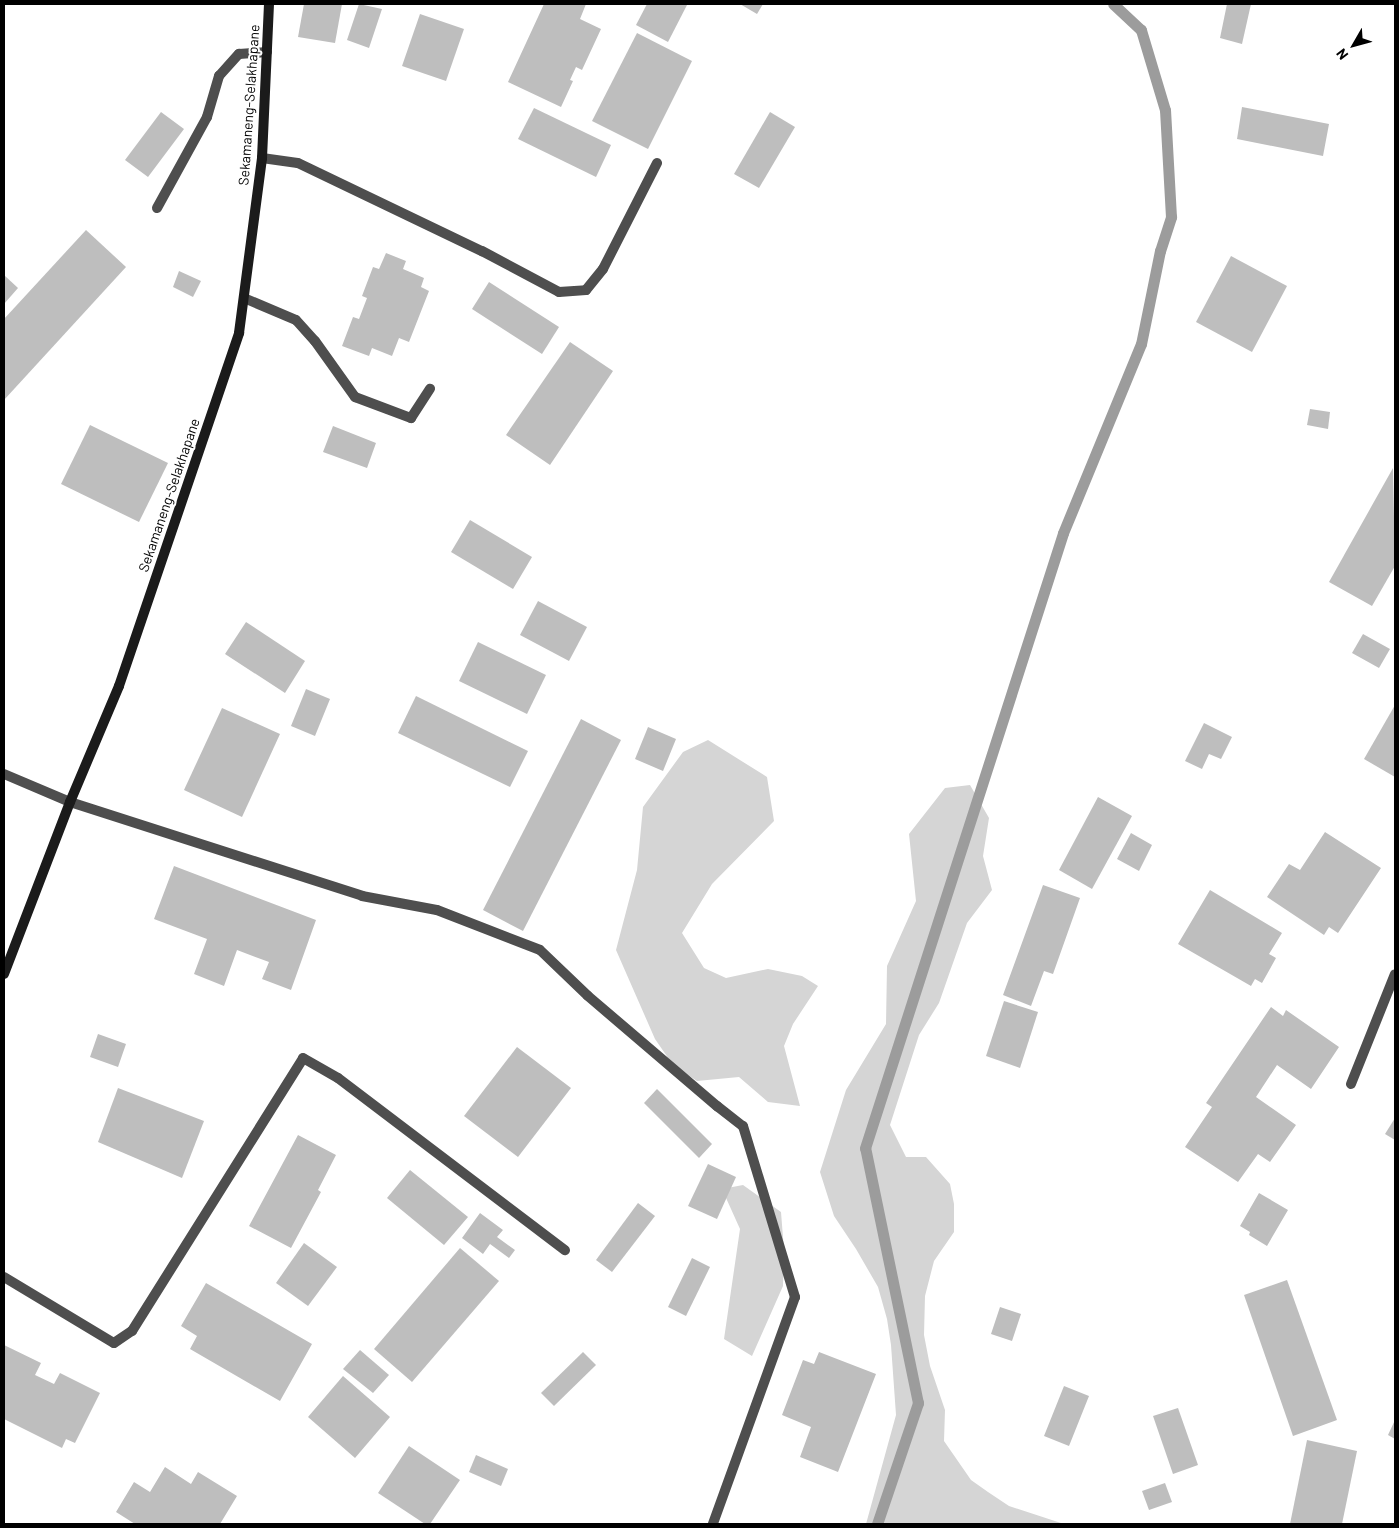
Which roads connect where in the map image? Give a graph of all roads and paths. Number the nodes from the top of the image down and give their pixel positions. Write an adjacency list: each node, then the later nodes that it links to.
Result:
1 (269, 4): 2 (street, Sekamaneng-Selakhapane)
2 (267, 52): 3 (street, Sekamaneng-Selakhapane); 5 (street)
3 (262, 158): 4 (street); 6 (street, Sekamaneng-Selakhapane)
4 (657, 163)
5 (156, 208)
6 (244, 298): 7 (street); 9 (street, Sekamaneng-Selakhapane)
7 (430, 389)
8 (4, 774): 9 (street)
9 (70, 802): 10 (street, Sekamaneng-Selakhapane); 15 (street)
10 (4, 974)
11 (1395, 974): 12 (street)
12 (1351, 1084)
13 (565, 1250): 14 (street)
14 (4, 1278)
15 (713, 1524)

